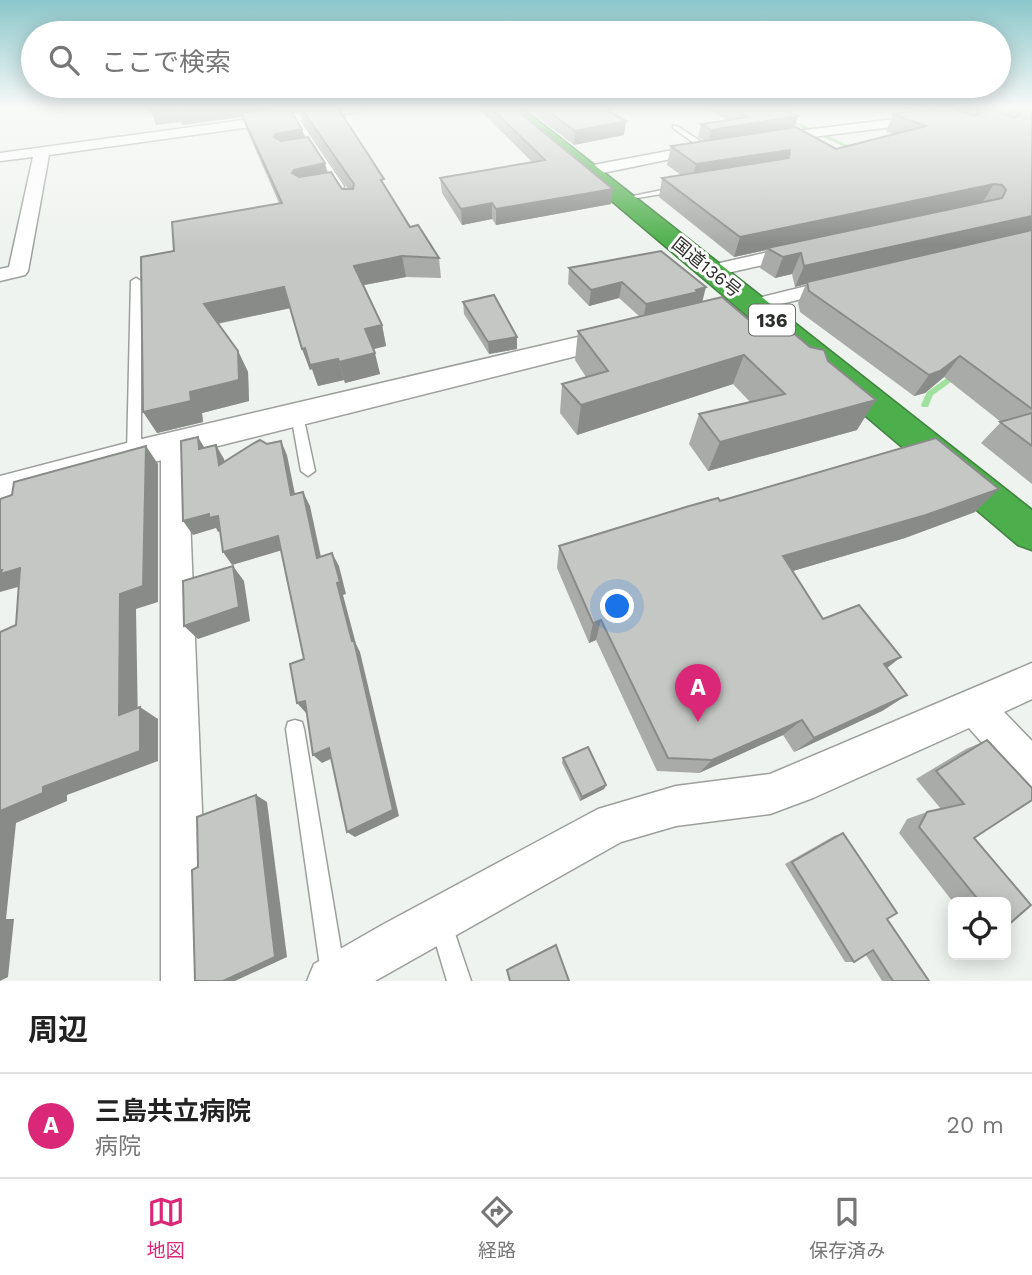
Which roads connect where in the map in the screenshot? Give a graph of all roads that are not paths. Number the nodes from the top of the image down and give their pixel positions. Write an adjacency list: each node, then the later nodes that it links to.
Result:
1 (23, 154): 7 (street)
2 (41, 154): 16 (street)
3 (319, 154): 9 (lane)
4 (572, 154): 8 (highway, 国道136号 / 136)
5 (576, 154): 8 (highway, 国道136号 / 136)
6 (678, 154): 8 (street)
7 (0, 157)
8 (594, 170): 13 (highway, 国道136号 / 136); 19 (highway, 国道136号 / 136)
9 (339, 185): 10 (lane); 12 (lane)
10 (328, 187)
11 (688, 187): 13 (lane)
12 (345, 195)
13 (637, 196): 15 (highway, 国道136号 / 136)
14 (821, 247): 15 (street)
15 (727, 267): 19 (highway, 国道136号 / 136)
16 (0, 275)
17 (861, 279): 19 (street)
18 (136, 281): 24 (lane)
19 (761, 302): 20 (street); 27 (highway, 国道136号 / 136); 28 (highway, 国道136号 / 136)
20 (713, 314)
21 (660, 327): 22 (street)
22 (297, 415): 23 (street); 25 (lane)
23 (174, 444): 24 (street); 35 (street)
24 (134, 454): 26 (street)
25 (308, 471)
26 (0, 491)
27 (1032, 508)
28 (1032, 533)
29 (1032, 681): 30 (street)
30 (975, 707): 32 (street); 33 (street)
31 (295, 729): 34 (lane)
32 (1032, 770)
33 (440, 919): 34 (street); 36 (lane)
34 (332, 980)
35 (185, 981)
36 (459, 981)

